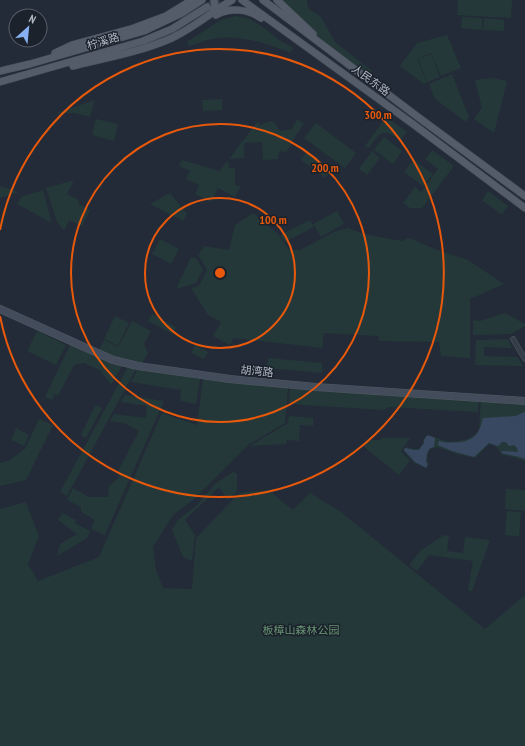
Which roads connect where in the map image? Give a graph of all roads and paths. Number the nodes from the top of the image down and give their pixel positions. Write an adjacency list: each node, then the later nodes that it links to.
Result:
1 (185, 0): 10 (main road)
2 (192, 0): 10 (main road)
3 (202, 0): 15 (main road, 柠溪路)
4 (214, 0): 9 (main road)
5 (232, 0): 9 (main road)
6 (242, 0): 13 (main road, 人民东路)
7 (263, 0): 11 (main road, 人民东路)
8 (277, 0): 14 (main road)
9 (209, 10): 12 (main road); 17 (main road, 柠溪路)
10 (131, 29): 15 (main road)
11 (301, 29): 13 (main road); 14 (main road, 人民东路)
12 (184, 31): 13 (main road); 17 (main road)
13 (294, 37): 20 (main road, 人民东路)
14 (324, 45): 19 (main road, 人民东路)
15 (30, 64): 16 (main road, 柠溪路)
16 (0, 71)
17 (38, 72): 18 (main road, 柠溪路)
18 (0, 82)
19 (525, 196)
20 (525, 208)
21 (0, 309): 24 (street, 胡湾路)
22 (513, 339): 23 (street)
23 (525, 359)
24 (525, 401)

